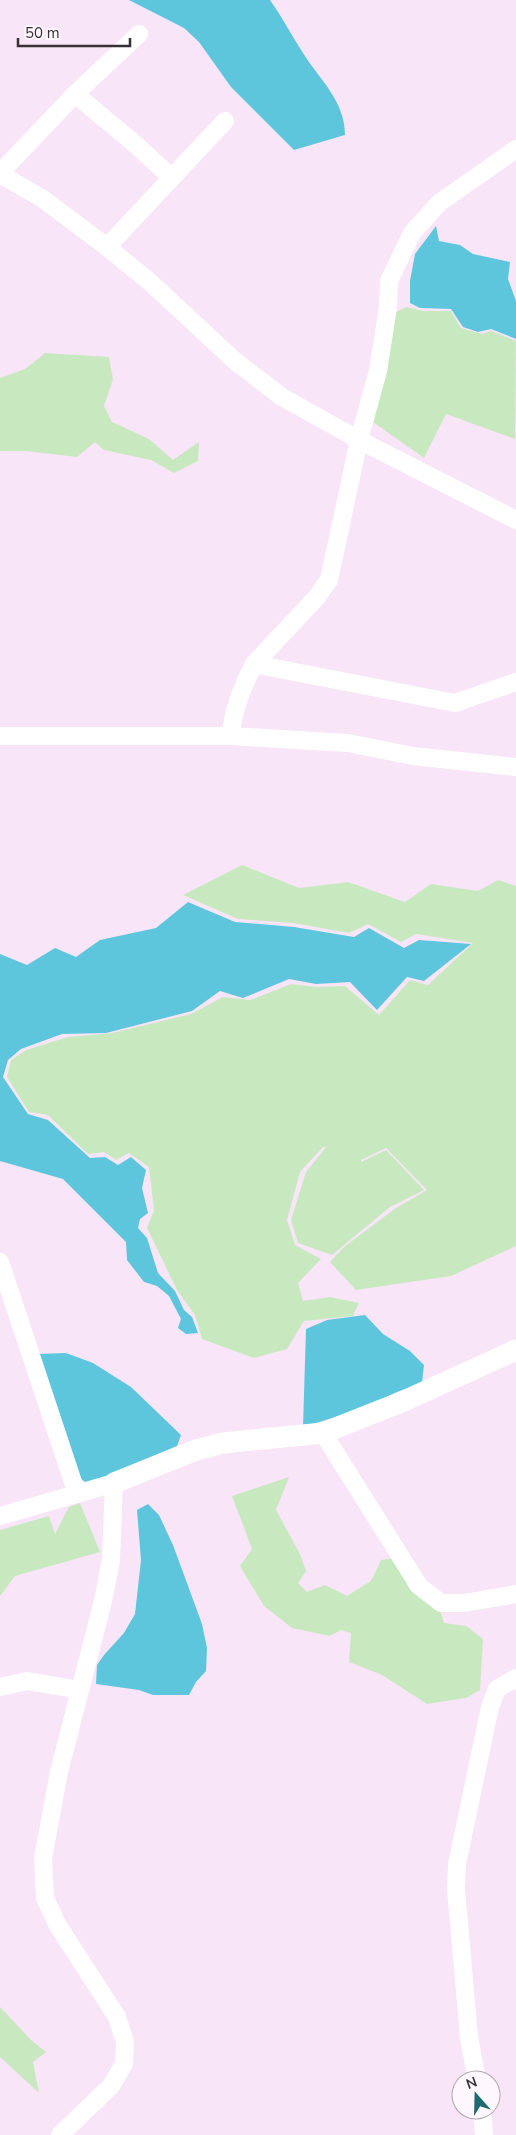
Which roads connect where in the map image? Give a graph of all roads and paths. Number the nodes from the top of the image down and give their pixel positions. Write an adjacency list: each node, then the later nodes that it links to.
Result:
1 (139, 34): 2 (street)
2 (75, 94): 5 (street); 6 (street)
3 (225, 121): 6 (street)
4 (516, 149): 8 (street)
5 (0, 173): 7 (street)
6 (172, 178): 7 (street)
7 (107, 247): 8 (street)
8 (359, 440): 9 (street); 10 (street)
9 (516, 520)
10 (254, 664): 11 (street); 13 (street)
11 (516, 682)
12 (0, 736): 13 (street)
13 (231, 736): 14 (street)
14 (516, 767)
15 (0, 1262): 19 (street)
16 (516, 1350): 17 (street)
17 (323, 1433): 18 (street); 21 (street)
18 (114, 1483): 19 (street); 24 (street)
19 (77, 1494): 20 (street)
20 (0, 1516)
21 (516, 1594)
22 (516, 1678): 25 (street)
23 (0, 1687): 24 (street)
24 (80, 1690): 27 (street)
25 (475, 2070)
26 (483, 2120): 28 (street)
27 (60, 2135)
28 (484, 2135)

